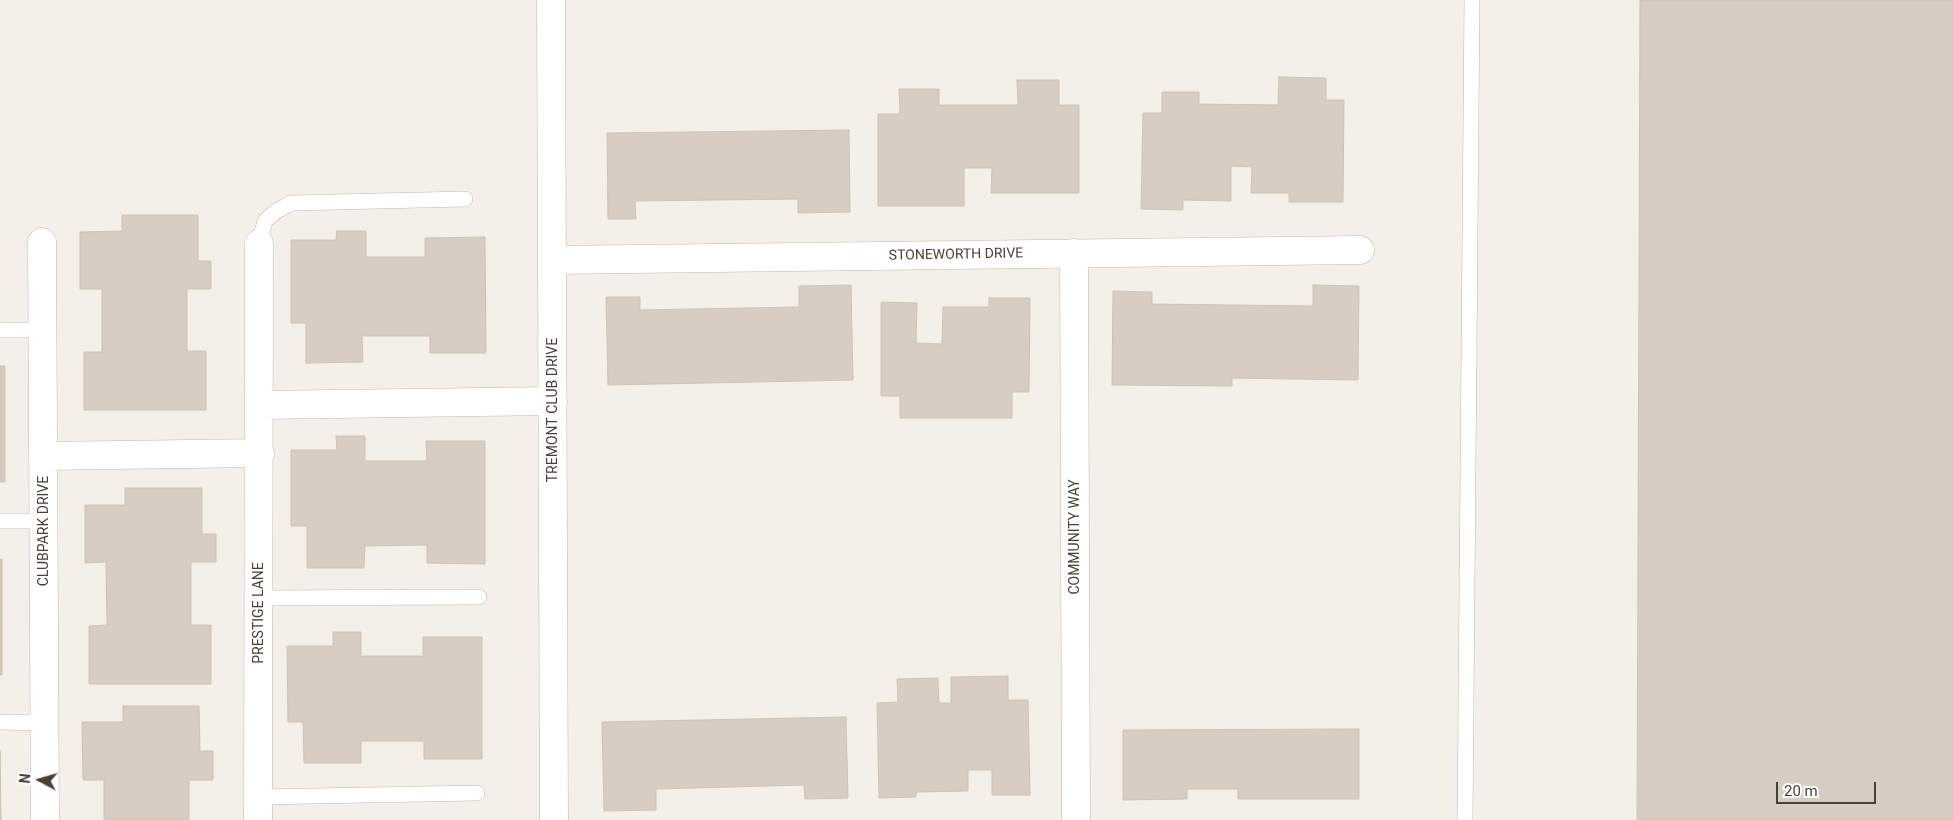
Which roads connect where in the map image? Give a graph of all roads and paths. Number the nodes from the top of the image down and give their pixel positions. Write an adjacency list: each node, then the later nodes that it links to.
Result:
1 (551, 0): 8 (street, TREMONT CLUB DRIVE)
2 (1472, 0): 26 (lane)
3 (465, 199): 5 (lane)
4 (42, 242): 10 (street, CLUBPARK DRIVE)
5 (259, 244): 12 (street, PRESTIGE LANE)
6 (1360, 250): 7 (street, STONEWORTH DRIVE)
7 (1074, 253): 8 (street, STONEWORTH DRIVE); 25 (street, COMMUNITY WAY)
8 (552, 260): 11 (street, TREMONT CLUB DRIVE)
9 (0, 330): 10 (lane)
10 (42, 330): 14 (street, CLUBPARK DRIVE)
11 (553, 401): 12 (street); 24 (street, TREMONT CLUB DRIVE)
12 (260, 405): 13 (street, PRESTIGE LANE)
13 (260, 452): 14 (street); 18 (street, PRESTIGE LANE)
14 (43, 456): 16 (street, CLUBPARK DRIVE)
15 (0, 521): 16 (lane)
16 (44, 521): 20 (street, CLUBPARK DRIVE)
17 (479, 597): 18 (lane)
18 (259, 598): 22 (street, PRESTIGE LANE)
19 (0, 722): 20 (lane)
20 (44, 723): 23 (street, CLUBPARK DRIVE)
21 (477, 793): 22 (lane)
22 (258, 808)
23 (45, 820)
24 (554, 820)
25 (1076, 820)
26 (1465, 820)

